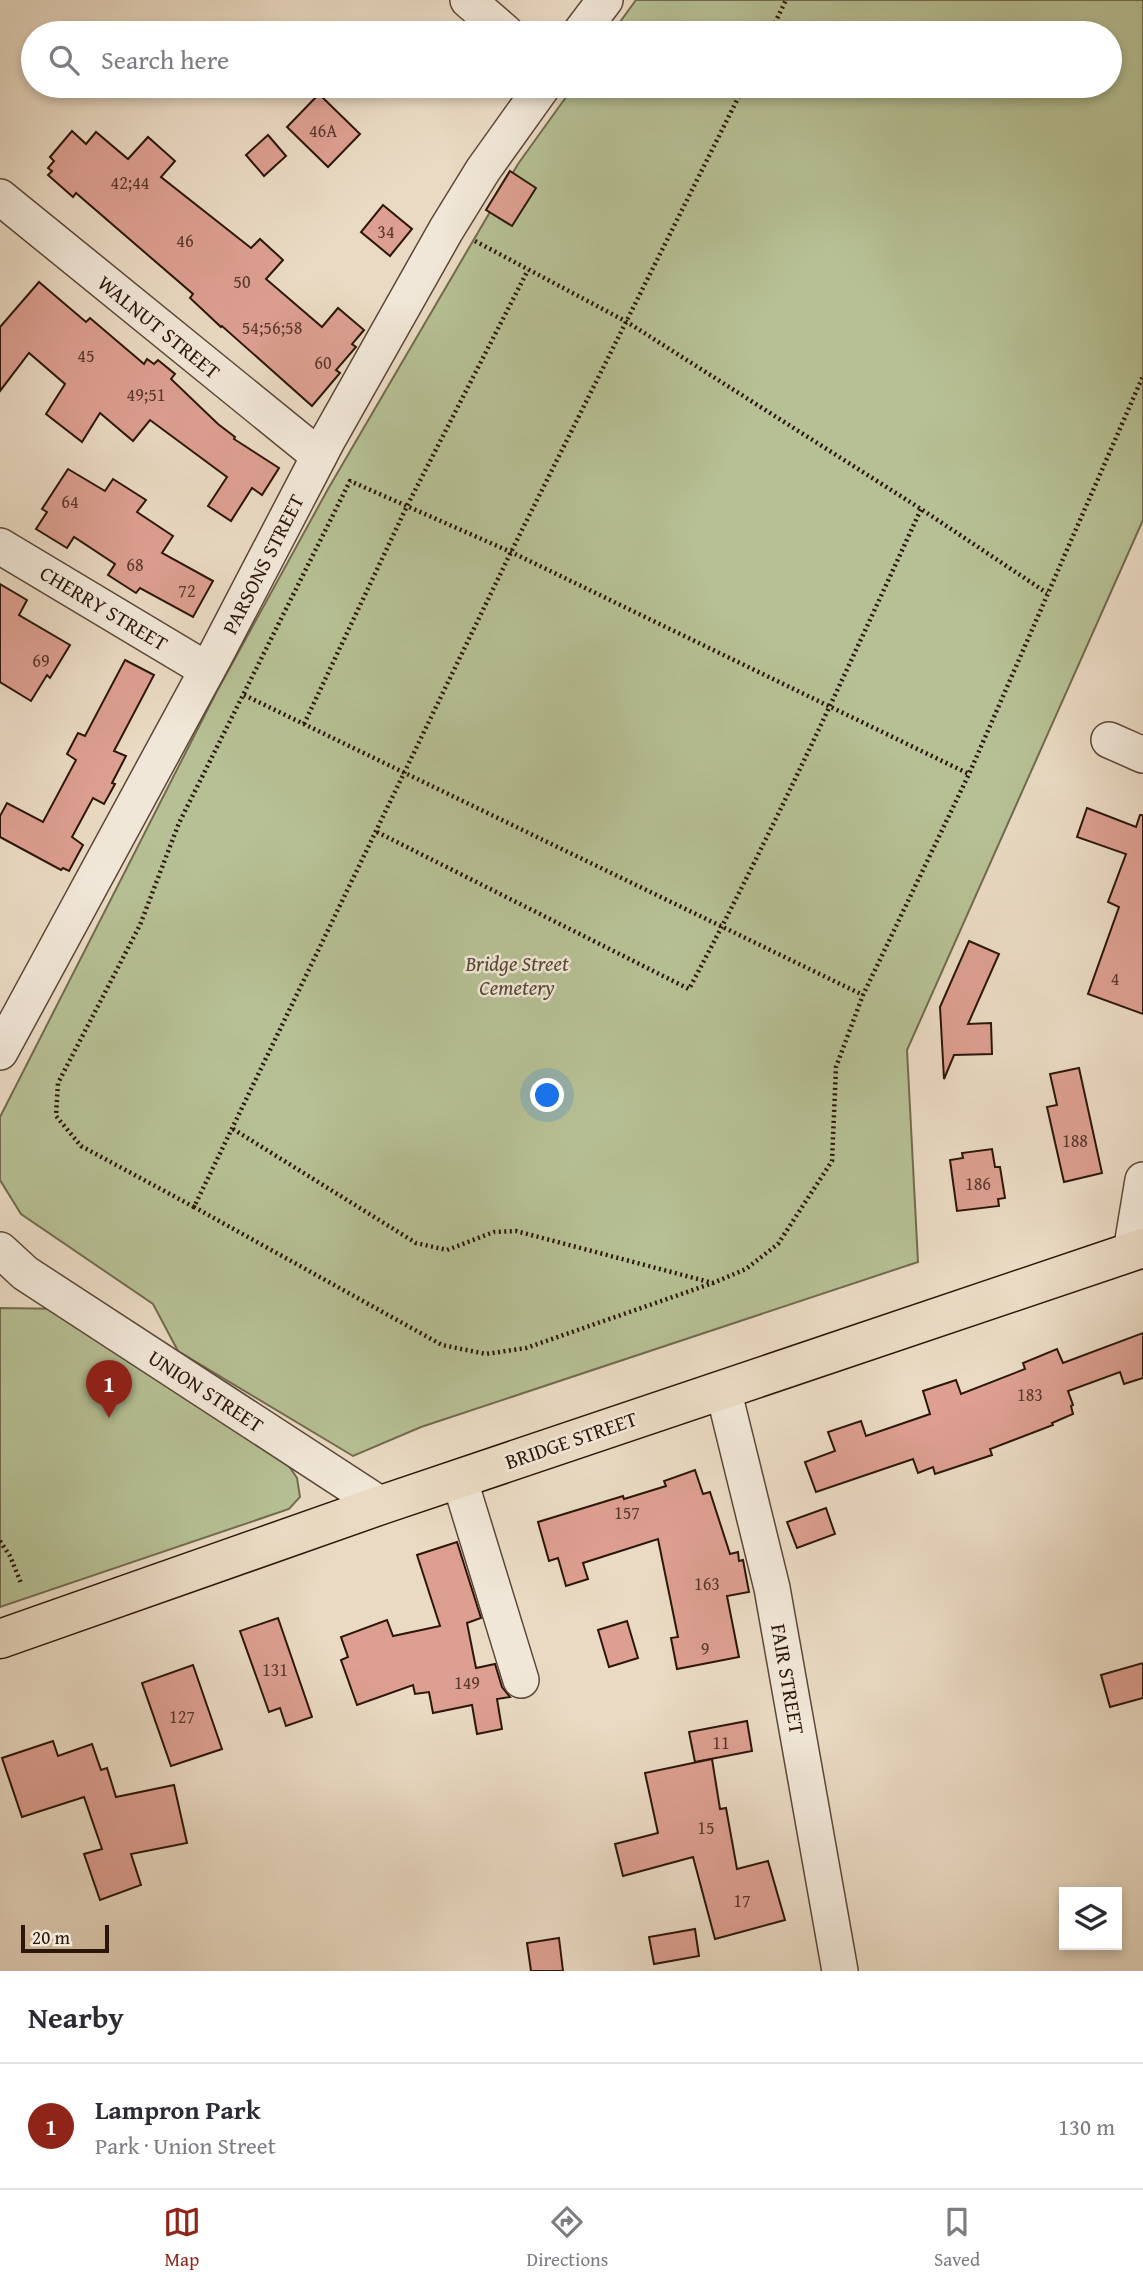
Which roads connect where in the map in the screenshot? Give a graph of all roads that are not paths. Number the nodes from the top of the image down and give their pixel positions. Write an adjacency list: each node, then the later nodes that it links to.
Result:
1 (468, 0): 3 (street)
2 (605, 0): 4 (street)
3 (492, 21)
4 (589, 21)
5 (534, 98): 7 (street, PARSONS STREET)
6 (0, 197): 7 (street, WALNUT STREET)
7 (319, 456): 9 (street, PARSONS STREET)
8 (0, 546): 9 (street, CHERRY STREET)
9 (207, 670): 12 (street, PARSONS STREET)
10 (1109, 740): 11 (street)
11 (1143, 755)
12 (0, 1052)
13 (1143, 1180): 15 (street)
14 (0, 1250): 18 (street, UNION STREET)
15 (1137, 1250): 16 (highway, BRIDGE STREET)
16 (723, 1389): 17 (highway, BRIDGE STREET); 21 (street, FAIR STREET)
17 (459, 1478): 18 (highway, BRIDGE STREET); 20 (street)
18 (381, 1504): 19 (highway, BRIDGE STREET)
19 (0, 1639)
20 (521, 1680)
21 (840, 1971)

